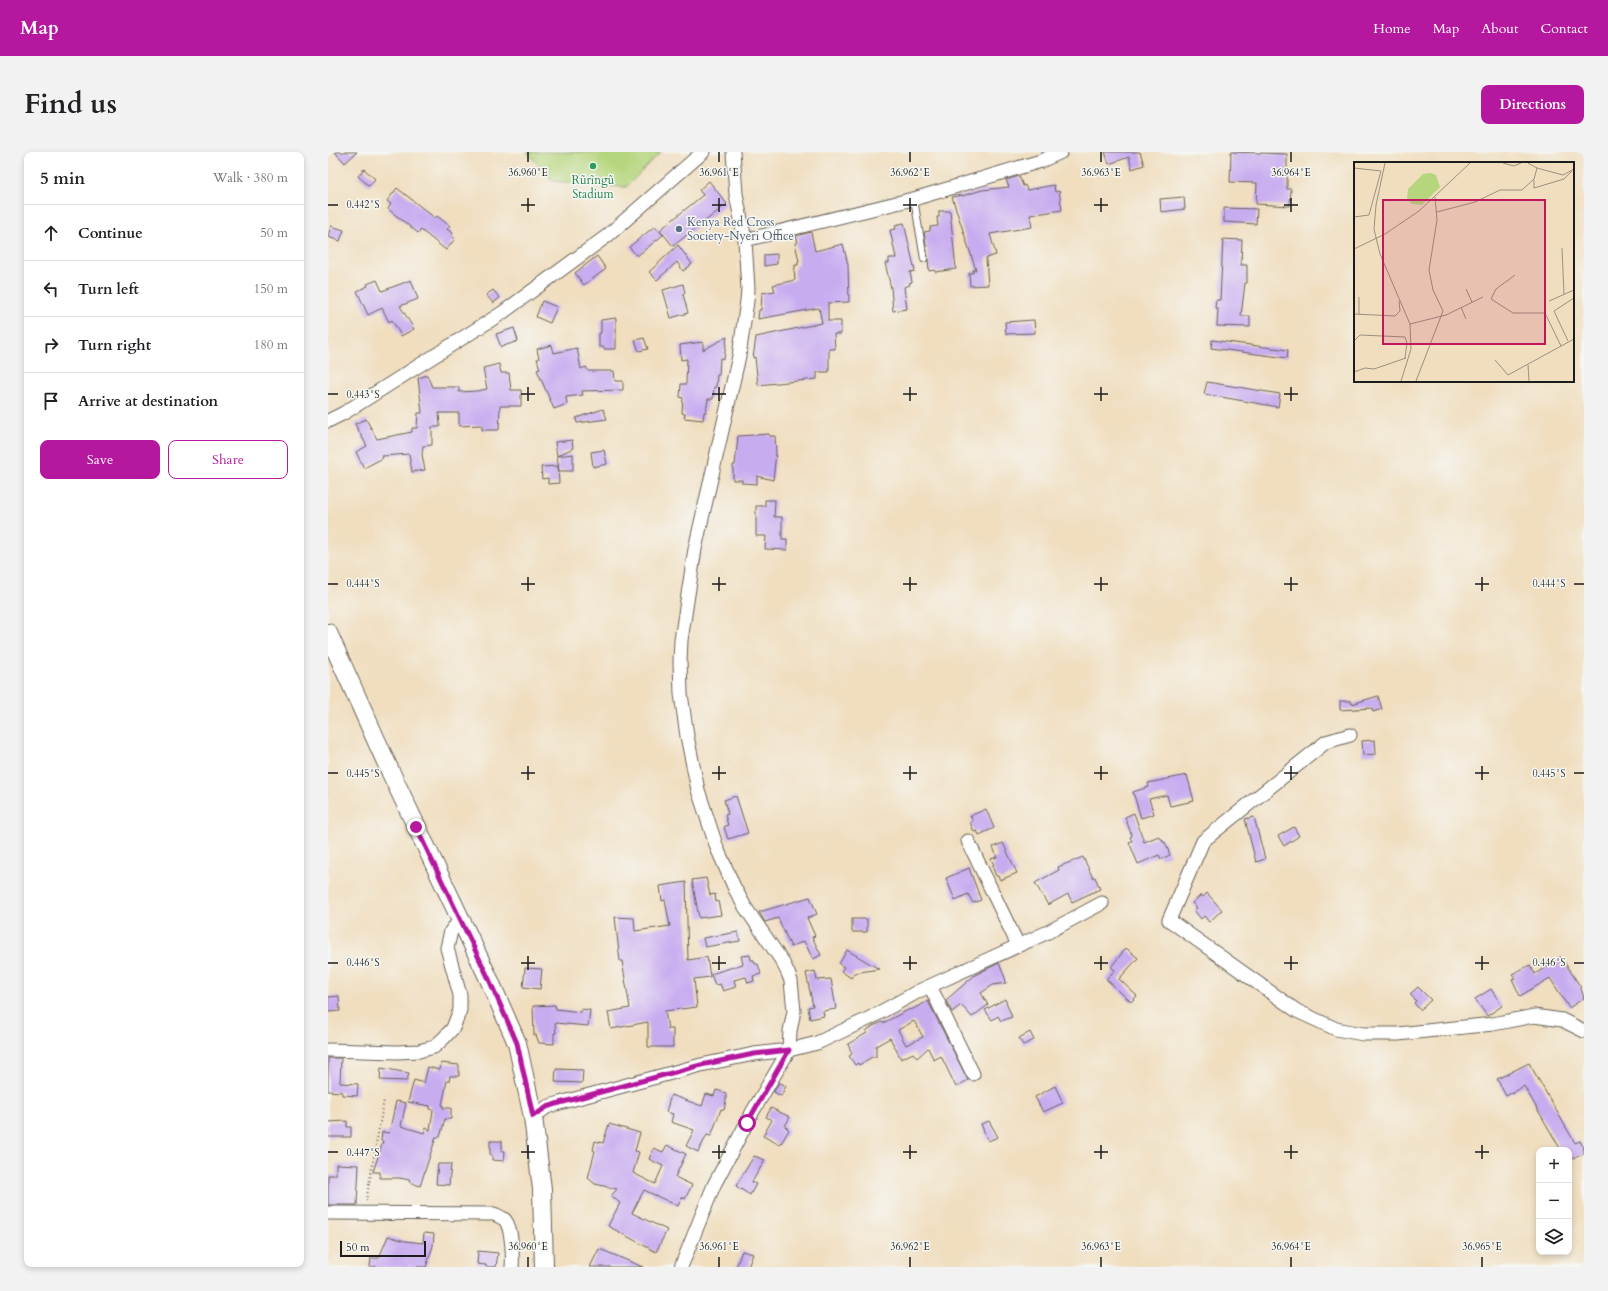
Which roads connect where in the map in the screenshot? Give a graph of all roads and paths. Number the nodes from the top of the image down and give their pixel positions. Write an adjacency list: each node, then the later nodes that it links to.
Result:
1 (703, 152): 7 (street)
2 (733, 152): 5 (street)
3 (1061, 152): 4 (street)
4 (914, 199): 5 (street); 6 (lane)
5 (745, 240): 17 (street)
6 (924, 259)
7 (328, 421)
8 (328, 633): 12 (main road)
9 (1350, 735): 15 (street)
10 (968, 841): 13 (street)
11 (1102, 903): 13 (street)
12 (460, 920): 16 (street); 20 (main road)
13 (1018, 945): 14 (street)
14 (930, 986): 17 (street); 18 (street)
15 (1584, 1031)
16 (328, 1050)
17 (789, 1050): 20 (street); 25 (street)
18 (973, 1074)
19 (384, 1100): 22 (path)
20 (533, 1116): 24 (main road)
21 (328, 1213): 22 (street)
22 (364, 1213): 23 (street)
23 (512, 1267)
24 (544, 1267)
25 (681, 1267)

